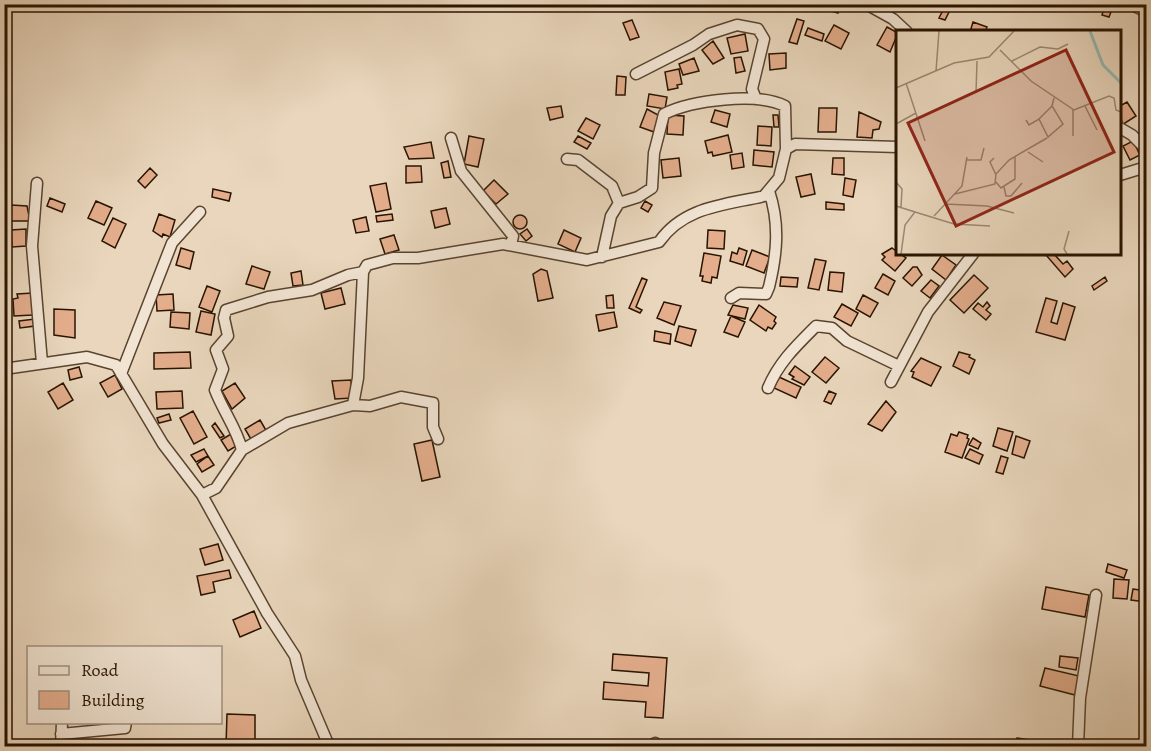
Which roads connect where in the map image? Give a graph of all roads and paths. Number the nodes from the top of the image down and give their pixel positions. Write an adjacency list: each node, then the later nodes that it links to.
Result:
1 (866, 4): 4 (street)
2 (1131, 4): 3 (street)
3 (1146, 12)
4 (905, 30)
5 (636, 74): 6 (street)
6 (756, 99): 10 (street); 17 (street)
7 (1121, 129): 11 (street)
8 (452, 138): 19 (street)
9 (896, 147): 10 (street)
10 (786, 149): 16 (street)
11 (1146, 149)
12 (567, 159): 17 (street)
13 (1146, 167): 14 (street)
14 (1121, 174)
15 (37, 183): 24 (street)
16 (770, 191): 21 (street); 23 (street)
17 (619, 203): 21 (street)
18 (200, 212): 27 (street)
19 (511, 245): 21 (street); 22 (street)
20 (973, 255): 25 (street)
21 (602, 257)
22 (363, 272): 30 (street); 32 (street)
23 (731, 298)
24 (42, 363): 26 (street); 27 (street)
25 (899, 366): 28 (street); 29 (street)
26 (4, 369)
27 (121, 374): 33 (street)
28 (891, 382)
29 (768, 388)
30 (353, 405): 31 (street); 32 (street)
31 (438, 439)
32 (242, 450): 33 (street)
33 (202, 495): 38 (street)
34 (1096, 596): 39 (street)
35 (126, 724): 36 (street)
36 (61, 728): 37 (street)
37 (61, 747)
38 (328, 747)
39 (1078, 747)

